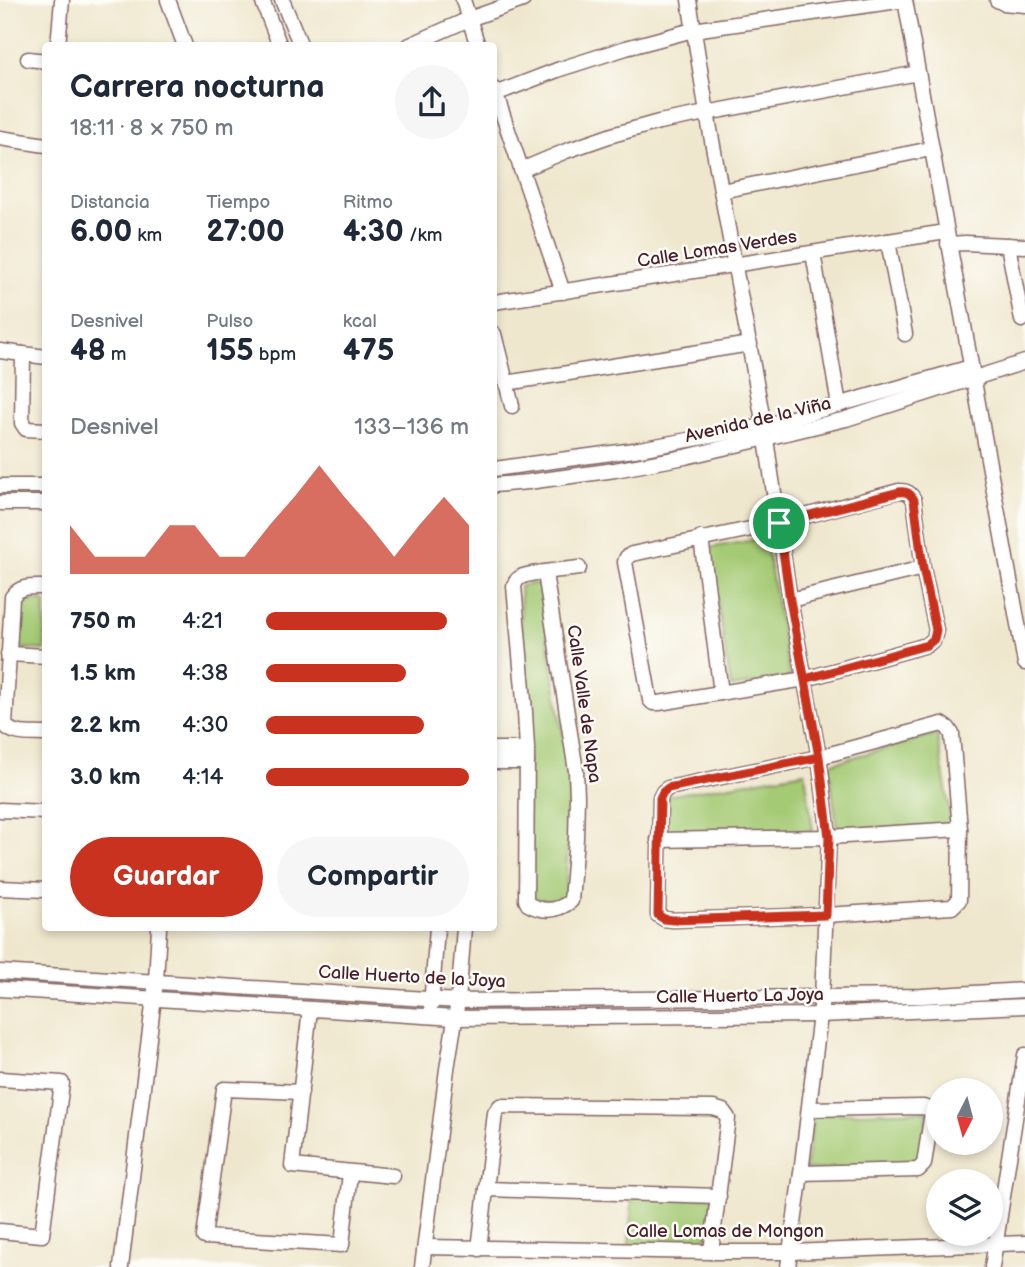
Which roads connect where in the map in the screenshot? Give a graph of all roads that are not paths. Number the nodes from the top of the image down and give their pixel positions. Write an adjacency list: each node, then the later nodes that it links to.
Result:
1 (62, 0): 13 (street)
2 (168, 0): 14 (street)
3 (262, 0): 15 (street)
4 (282, 0): 16 (street)
5 (463, 0): 11 (street)
6 (523, 0): 11 (street)
7 (689, 0): 12 (street)
8 (905, 0): 12 (street); 21 (street)
9 (997, 0): 10 (street)
10 (1025, 5)
11 (469, 19): 17 (street); 18 (street)
12 (694, 30): 22 (street); 24 (street)
13 (58, 42)
14 (184, 42)
15 (278, 42)
16 (299, 42)
17 (417, 42)
18 (477, 42)
19 (28, 59): 20 (street)
20 (42, 61)
21 (918, 73): 24 (street); 27 (street)
22 (497, 91)
23 (497, 101): 28 (street)
24 (707, 113): 28 (street); 29 (street)
25 (0, 138): 26 (street)
26 (42, 144)
27 (931, 149): 29 (street); 30 (street)
28 (521, 170): 36 (street)
29 (722, 191): 35 (street)
30 (947, 238): 31 (street, Calle Lomas Verdes); 32 (street, Calle Lomas Verdes); 46 (street)
31 (888, 241): 34 (street, Calle Lomas Verdes); 39 (street)
32 (1008, 245): 33 (street, Calle Lomas Verdes); 38 (street)
33 (1025, 246)
34 (813, 253): 35 (street, Calle Lomas Verdes); 48 (street)
35 (735, 266): 36 (street, Calle Lomas Verdes); 40 (street)
36 (563, 292): 37 (street, Calle Lomas Verdes)
37 (497, 302)
38 (1022, 320)
39 (905, 334)
40 (750, 344): 47 (street); 51 (street)
41 (497, 346): 47 (street)
42 (0, 351): 43 (street)
43 (23, 354): 44 (street); 50 (street)
44 (42, 357)
45 (1025, 362): 46 (street, Avenida de la Viña)
46 (972, 373): 48 (street, Avenida de la Viña); 51 (street, Avenida de la Viña); 67 (street)
47 (506, 383): 49 (street)
48 (839, 405): 51 (street, Avenida de la Viña)
49 (512, 406)
50 (42, 430)
51 (765, 432): 52 (street, Avenida de la Viña); 53 (street, Avenida de la Viña); 58 (street)
52 (497, 469)
53 (497, 485)
54 (0, 486): 55 (street)
55 (42, 486)
56 (0, 503): 57 (street)
57 (42, 503)
58 (779, 523): 59 (street); 61 (street); 64 (street)
59 (701, 538): 69 (street); 69 (street)
60 (579, 568): 62 (street, Calle Valle de Napa)
61 (923, 568): 64 (street); 68 (street)
62 (545, 573): 72 (street, Calle Valle de Napa); 72 (street, Calle Valle de Napa)
63 (42, 587): 65 (street)
64 (790, 600): 68 (street)
65 (8, 654): 66 (street); 70 (street)
66 (42, 656)
67 (1025, 663)
68 (805, 679): 69 (street); 73 (street)
69 (721, 693)
70 (42, 734)
71 (497, 750): 72 (street)
72 (527, 756): 74 (street)
73 (819, 757): 77 (street); 78 (street); 79 (street)
74 (497, 761)
75 (0, 810): 76 (street)
76 (42, 812)
77 (960, 829): 78 (street); 82 (street)
78 (829, 837): 79 (street); 82 (street)
79 (658, 840): 82 (street)
80 (0, 888): 81 (street)
81 (42, 890)
82 (826, 915): 90 (street)
83 (159, 931): 87 (street)
84 (437, 931): 92 (street)
85 (464, 931): 93 (street)
86 (0, 972): 87 (street, Calle Huerto de la Joya)
87 (156, 981): 91 (street); 92 (street, Calle Huerto de la Joya)
88 (0, 989): 91 (street, Calle Huerto La Joya)
89 (1025, 990): 90 (street, Calle Huerto La Joya)
90 (822, 998): 93 (street, Calle Huerto de la Joya); 96 (street)
91 (154, 999): 95 (street, Calle Huerto La Joya); 118 (street)
92 (432, 999): 93 (street, Calle Huerto de la Joya); 97 (street)
93 (457, 1001): 98 (street)
94 (1025, 1006): 96 (street, Calle Huerto La Joya)
95 (310, 1009): 97 (street, Calle Huerto La Joya); 101 (street)
96 (820, 1015): 98 (street, Calle Huerto La Joya); 102 (street)
97 (431, 1016): 98 (street, Calle Huerto La Joya)
98 (455, 1018): 114 (street)
99 (1025, 1055): 108 (street)
100 (0, 1079): 109 (street)
101 (300, 1092): 104 (street); 104 (street)
102 (809, 1109): 103 (street); 103 (street)
103 (802, 1172): 117 (street)
104 (350, 1173): 105 (street)
105 (393, 1176)
106 (486, 1189): 107 (street); 107 (street); 115 (street)
107 (719, 1196): 116 (street)
108 (1003, 1198)
109 (0, 1231)
110 (1025, 1243): 111 (street, Calle Lomas de Mongon)
111 (1003, 1244)
112 (944, 1246): 117 (street, Calle Lomas de Mongon)
113 (996, 1246): 121 (street)
114 (425, 1247): 115 (street, Calle Lomas de Mongon); 119 (street)
115 (479, 1249): 116 (street, Calle Lomas de Mongon)
116 (711, 1252): 117 (street, Calle Lomas de Mongon)
117 (790, 1252): 120 (street)
118 (121, 1267)
119 (422, 1267)
120 (788, 1267)
121 (992, 1267)

